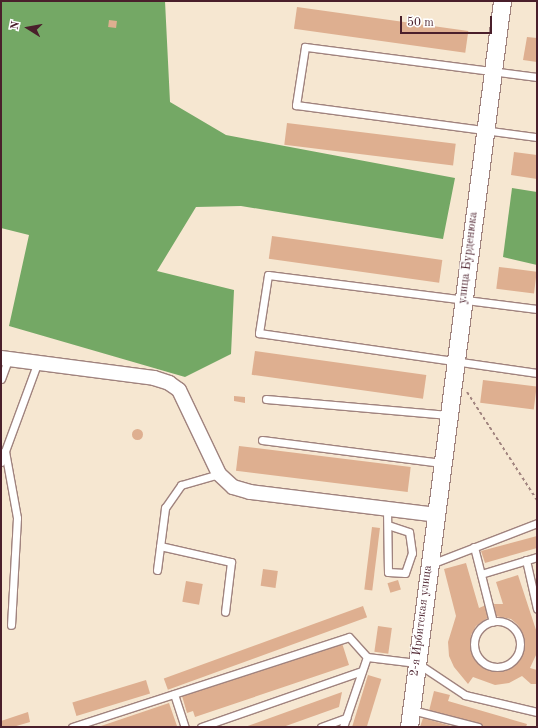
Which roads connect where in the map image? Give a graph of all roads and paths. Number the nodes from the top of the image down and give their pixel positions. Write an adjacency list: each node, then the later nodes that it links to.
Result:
1 (502, 1): 2 (street, улица Бурденюка)
2 (493, 71): 3 (lane); 4 (street, улица Бурденюка); 4 (lane)
3 (537, 77)
4 (485, 131): 5 (lane); 6 (street, улица Бурденюка)
5 (537, 137)
6 (463, 298): 7 (lane); 9 (street, улица Бурденюка); 9 (lane)
7 (537, 309)
8 (5, 359): 10 (street); 12 (lane)
9 (455, 362): 11 (lane); 15 (street, улица Бурденюка)
10 (38, 364): 17 (lane); 20 (street)
11 (537, 373)
12 (1, 379)
13 (467, 392): 21 (path)
14 (266, 399): 15 (lane)
15 (448, 415): 19 (street, улица Бурденюка)
16 (262, 440): 19 (lane)
17 (5, 451): 18 (lane); 36 (lane)
18 (1, 462)
19 (442, 463): 23 (street, улица Бурденюка)
20 (219, 474): 22 (street); 26 (lane)
21 (537, 500)
22 (386, 510): 23 (street); 25 (lane)
23 (436, 515): 30 (street, 2-я Ирбитская улица)
24 (537, 523): 27 (lane)
25 (388, 525): 25 (lane)
26 (160, 546): 31 (lane); 34 (lane)
27 (474, 547): 30 (lane); 32 (lane)
28 (537, 557): 29 (lane)
29 (526, 560): 32 (lane); 33 (lane)
30 (429, 565): 38 (street, 2-я Ирбитская улица)
31 (157, 570)
32 (481, 574): 35 (lane)
33 (537, 609)
34 (224, 612)
35 (492, 622): 35 (lane)
36 (11, 625)
37 (366, 658): 38 (lane); 39 (lane); 40 (lane)
38 (417, 663): 41 (street, 2-я Ирбитская улица); 42 (lane)
39 (362, 671): 43 (lane); 44 (lane)
40 (174, 694): 45 (lane); 46 (lane)
41 (411, 710): 49 (street, 2-я Ирбитская улица); 50 (lane)
42 (537, 712)
43 (346, 718): 47 (lane); 48 (lane)
44 (206, 726)
45 (72, 727)
46 (185, 727)
47 (321, 727)
48 (343, 727)
49 (409, 727)
50 (478, 727)

